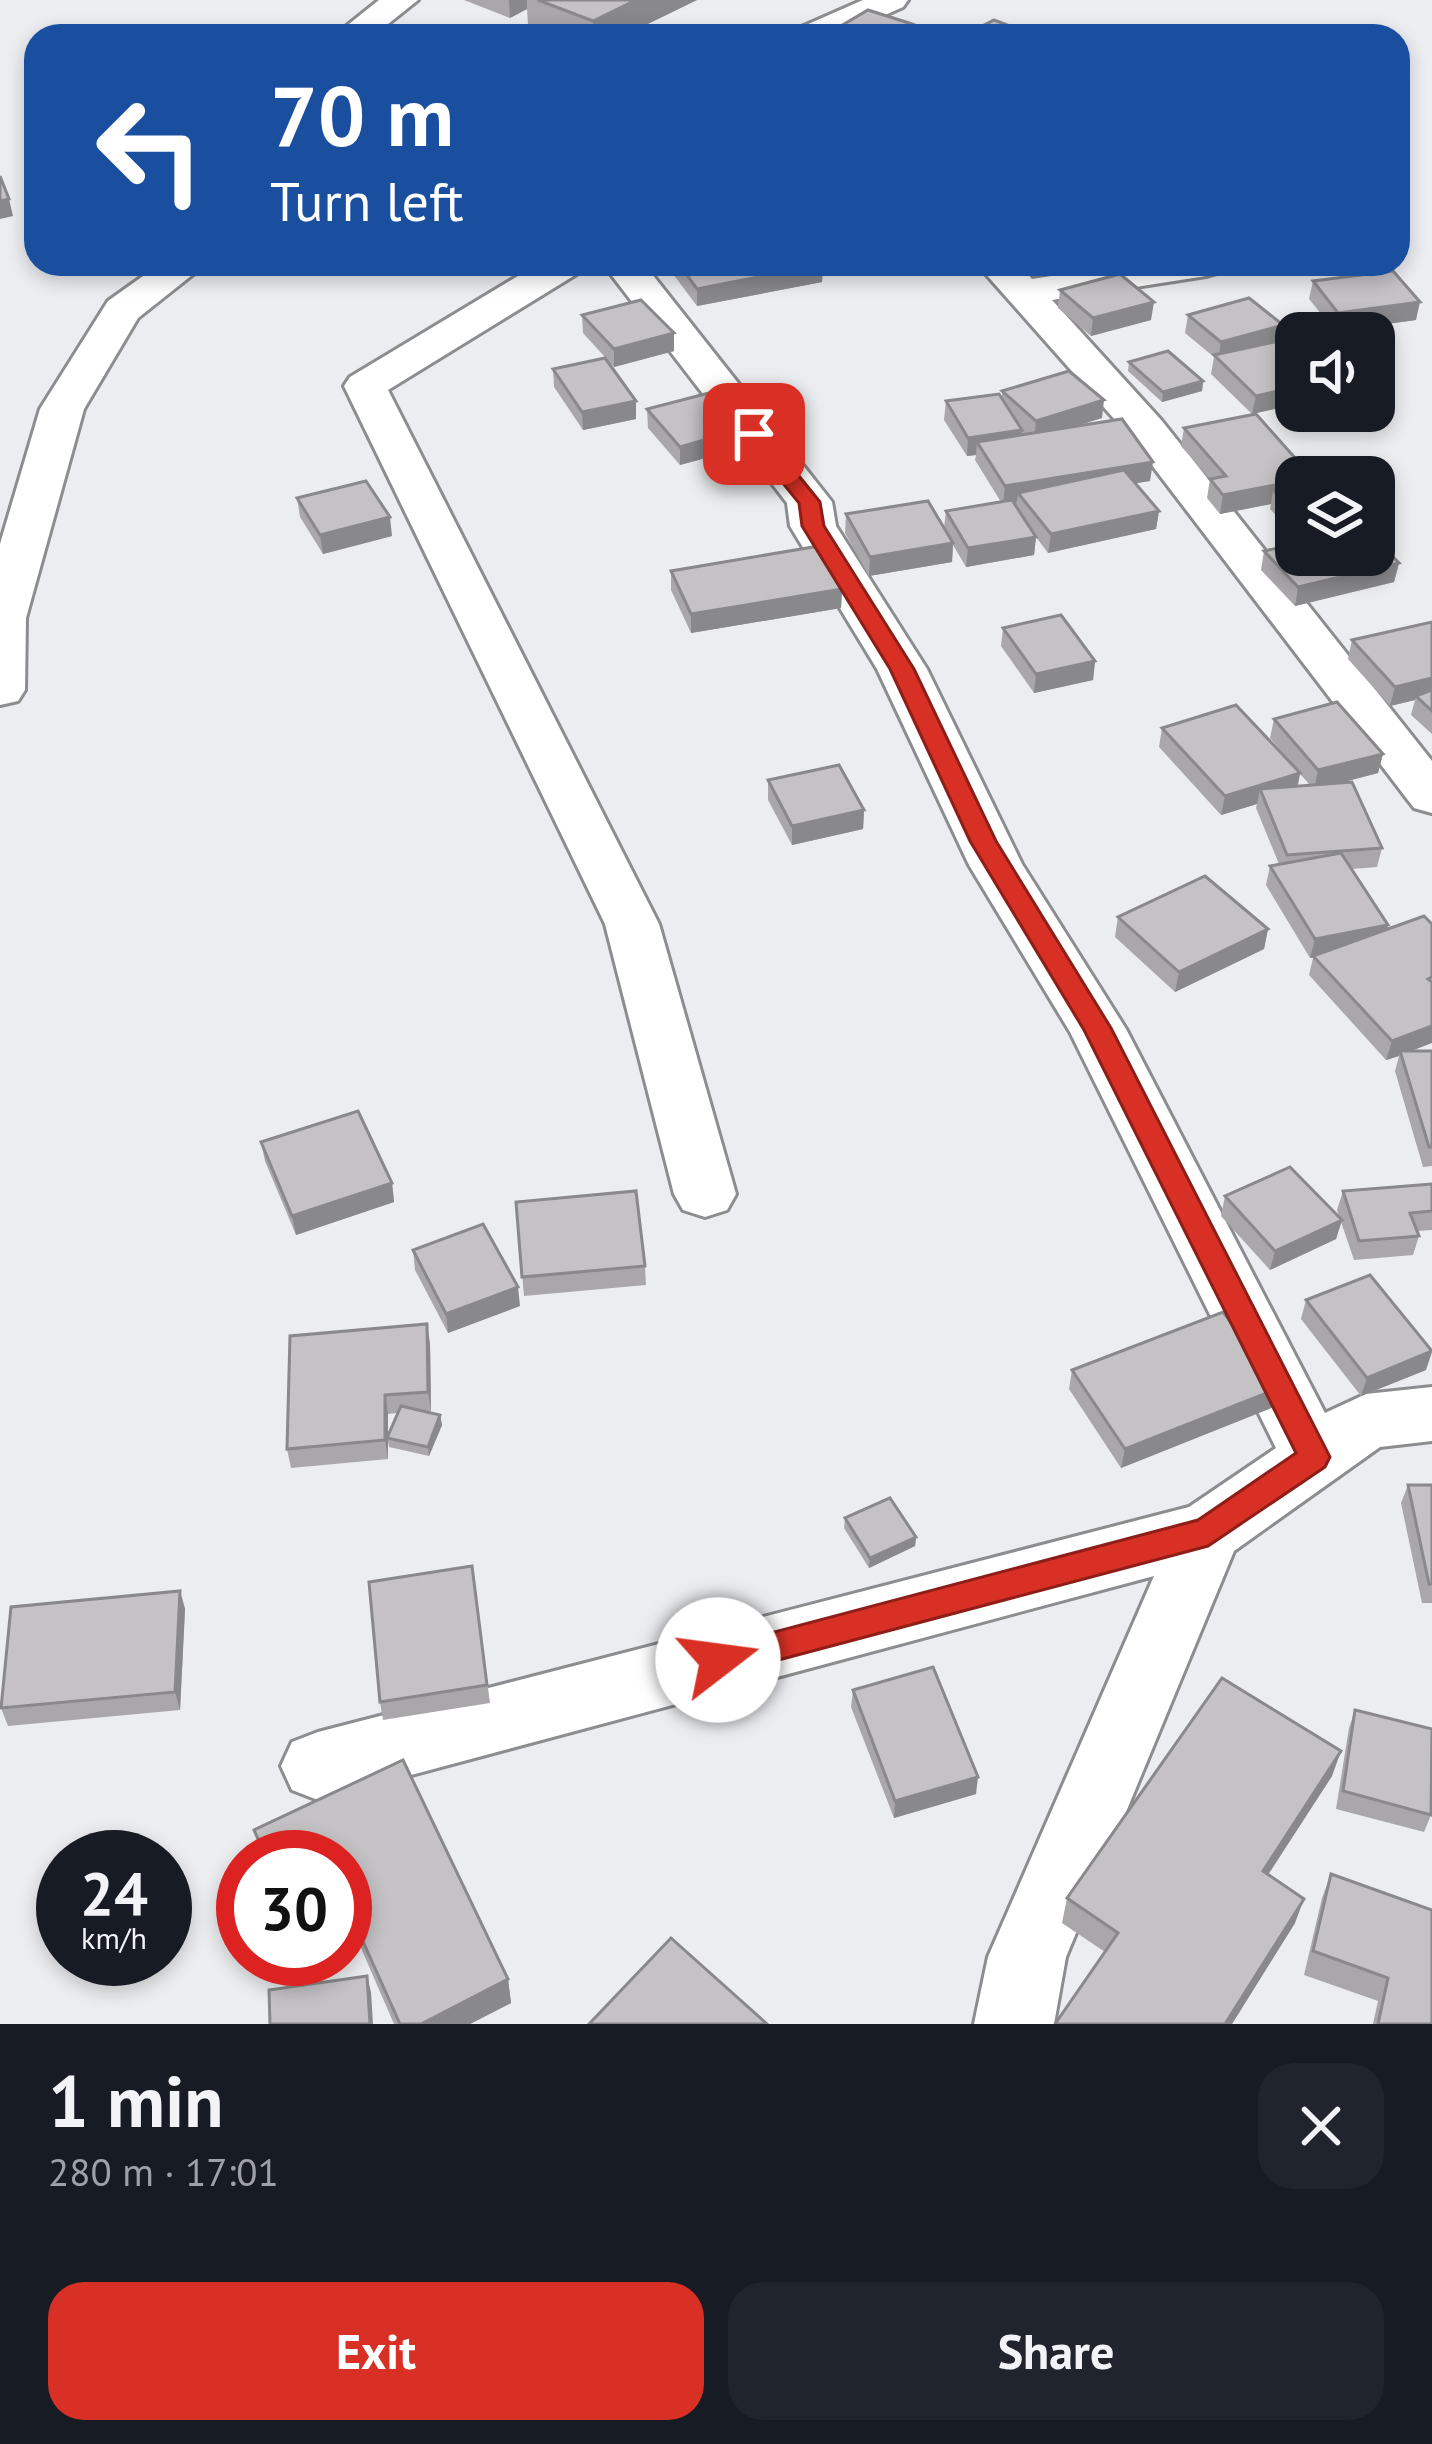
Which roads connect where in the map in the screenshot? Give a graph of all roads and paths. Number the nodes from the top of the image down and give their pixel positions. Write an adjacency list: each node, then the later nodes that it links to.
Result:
1 (400, 0): 3 (street)
2 (891, 0): 4 (street)
3 (367, 24)
4 (836, 24)
5 (169, 276): 9 (street)
6 (546, 276): 11 (street)
7 (632, 276): 13 (street)
8 (1010, 278): 10 (street)
9 (0, 690)
10 (1432, 796)
11 (705, 1193)
12 (1432, 1414): 13 (street)
13 (1314, 1457): 14 (street)
14 (1208, 1532): 15 (street); 16 (street)
15 (318, 1766)
16 (1014, 2024)

